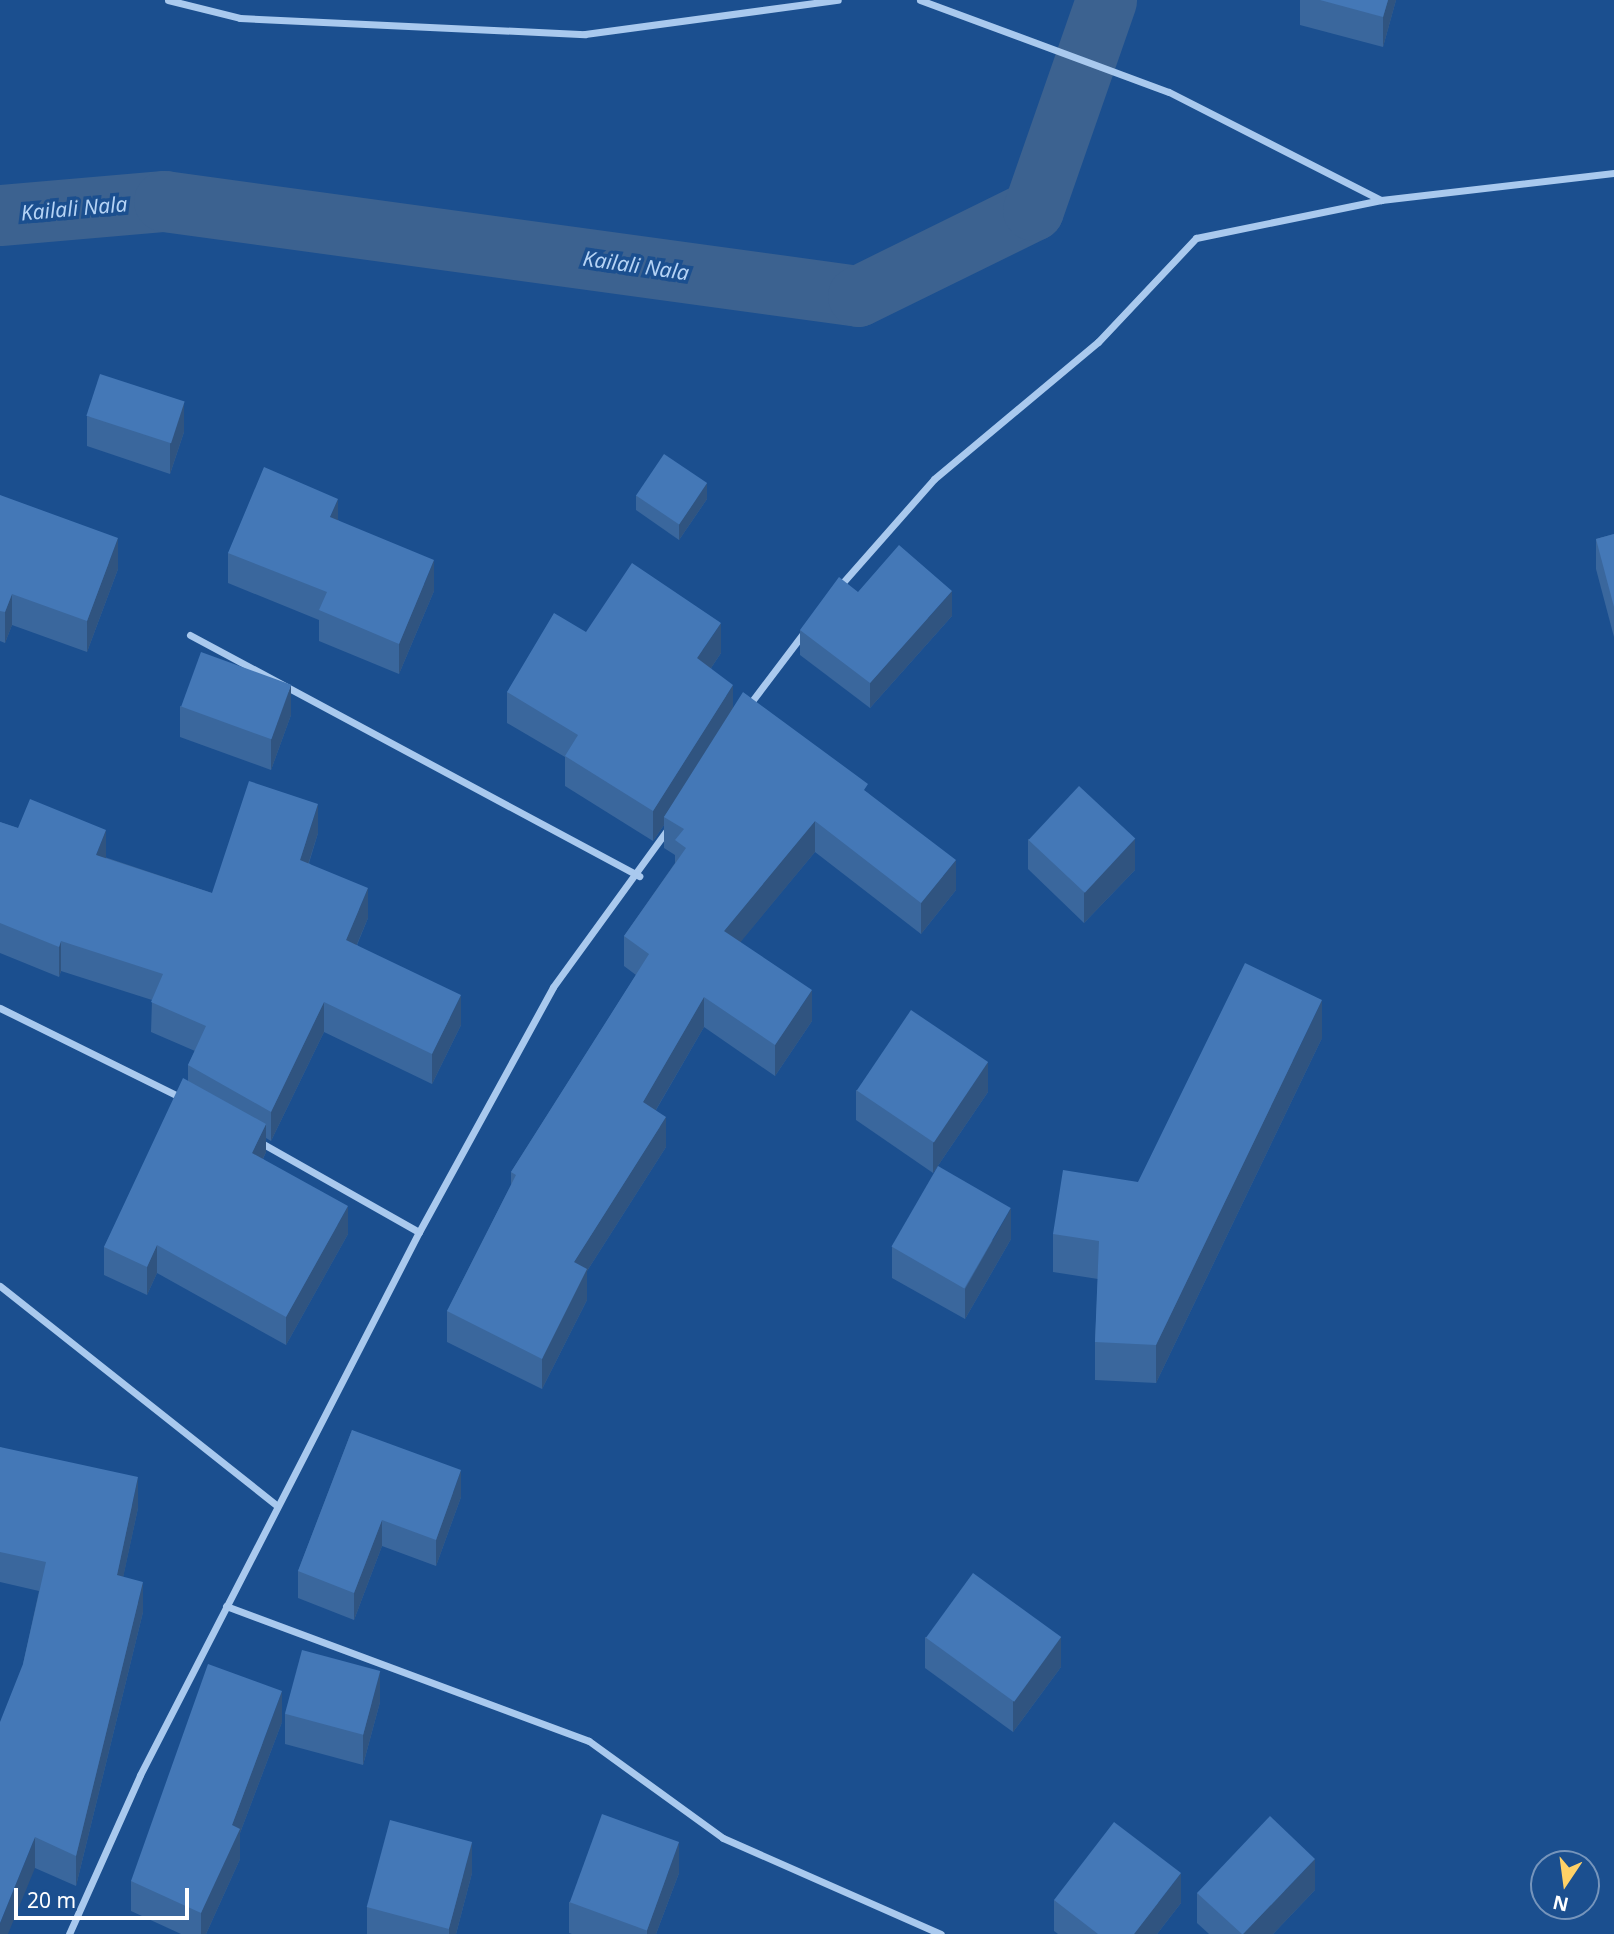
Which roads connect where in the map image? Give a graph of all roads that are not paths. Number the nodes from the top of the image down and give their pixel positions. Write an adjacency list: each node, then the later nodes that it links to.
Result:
1 (167, 0): 2 (street)
2 (838, 0)
3 (920, 0): 5 (street)
4 (1614, 173): 5 (street)
5 (1381, 200): 6 (street)
6 (834, 593)
7 (810, 625): 9 (street)
8 (190, 635): 11 (street)
9 (744, 712)
10 (676, 817): 11 (street)
11 (639, 876): 15 (street)
12 (0, 1008): 13 (street)
13 (189, 1102)
14 (250, 1137): 15 (street)
15 (419, 1232): 17 (street)
16 (0, 1286): 17 (street)
17 (276, 1505): 18 (street)
18 (226, 1606): 19 (street); 20 (street)
19 (69, 1934)
20 (941, 1934)

